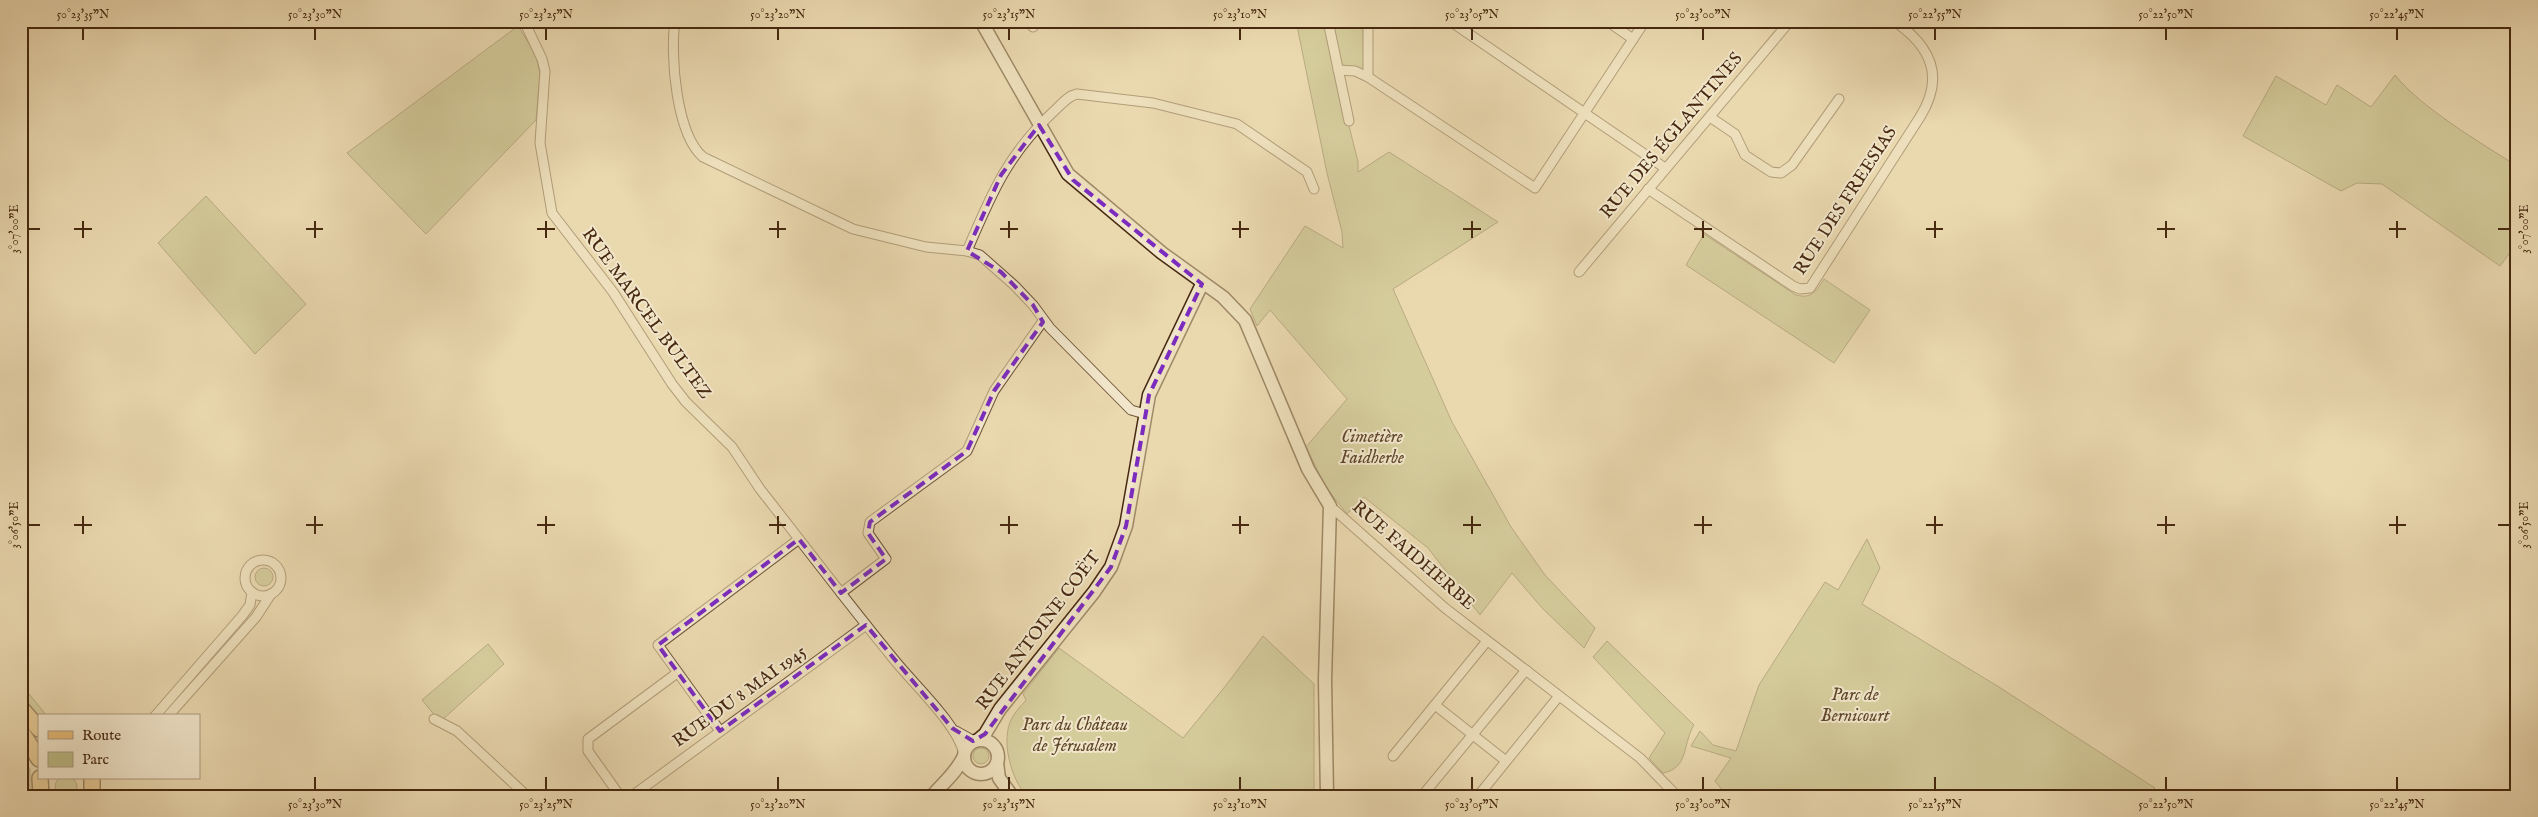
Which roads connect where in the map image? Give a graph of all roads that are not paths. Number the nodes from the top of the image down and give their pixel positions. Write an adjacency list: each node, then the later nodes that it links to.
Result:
1 (524, 21): 28 (street, RUE MARCEL BULTEZ)
2 (675, 21): 22 (street)
3 (982, 21): 18 (street, RUE FAIDHERBE)
4 (1328, 21): 12 (street)
5 (1368, 21): 13 (street)
6 (1450, 21): 15 (street)
7 (1607, 21): 11 (street)
8 (1645, 21): 11 (street)
9 (1790, 21): 16 (street, RUE DES ÉGLANTINES)
10 (1894, 21): 21 (street, RUE DES FREESIAS)
11 (1633, 39): 15 (street)
12 (1338, 70): 13 (street); 17 (street)
13 (1368, 77): 15 (street)
14 (1839, 99): 16 (street)
15 (1584, 112): 19 (street)
16 (1710, 117): 19 (street, RUE DES ÉGLANTINES)
17 (1349, 121)
18 (1039, 125): 20 (street); 22 (street); 24 (street, RUE FAIDHERBE)
19 (1665, 168): 21 (street, RUE DES ÉGLANTINES)
20 (1314, 189)
21 (1648, 189): 23 (street, RUE DES ÉGLANTINES)
22 (967, 251): 25 (street)
23 (1579, 272)
24 (1202, 284): 26 (street, RUE ANTOINE COËT); 27 (street, RUE FAIDHERBE)
25 (1043, 321): 26 (street); 30 (street)
26 (1145, 414): 47 (street, RUE ANTOINE COËT)
27 (1330, 506): 33 (street, RUE FAIDHERBE); 62 (street)
28 (799, 539): 30 (street, RUE MARCEL BULTEZ); 35 (street)
29 (252, 592): 31 (street); 31 (street); 39 (street)
30 (842, 593): 32 (street, RUE MARCEL BULTEZ)
31 (271, 594): 40 (street)
32 (866, 625): 43 (street, RUE MARCEL BULTEZ); 45 (street, RUE DU 8 MAI 1945)
33 (1488, 641): 34 (street, RUE FAIDHERBE); 37 (street)
34 (1526, 670): 36 (street, RUE FAIDHERBE); 46 (street)
35 (677, 673): 45 (street); 59 (street)
36 (1559, 696): 51 (street); 56 (street, RUE FAIDHERBE)
37 (1435, 705): 46 (street); 49 (street)
38 (21, 708): 42 (main road)
39 (157, 714)
40 (170, 714)
41 (434, 719): 58 (street)
42 (38, 728)
43 (952, 728): 47 (street, RUE MARCEL BULTEZ); 48 (street, RUE MARCEL BULTEZ)
44 (21, 731): 50 (main road)
45 (720, 731): 60 (street, RUE DU 8 MAI 1945)
46 (1473, 735): 51 (street); 63 (street)
47 (976, 740): 48 (street); 52 (street)
48 (964, 755): 53 (street); 55 (street)
49 (1393, 756)
50 (38, 757)
51 (1506, 761): 64 (street)
52 (997, 763): 53 (street); 61 (street)
53 (978, 773): 55 (street); 61 (street)
54 (40, 780): 57 (main road)
55 (935, 792)
56 (1672, 794)
57 (41, 796)
58 (527, 796)
59 (620, 796)
60 (632, 796)
61 (1011, 796)
62 (1326, 796)
63 (1422, 796)
64 (1478, 796)

